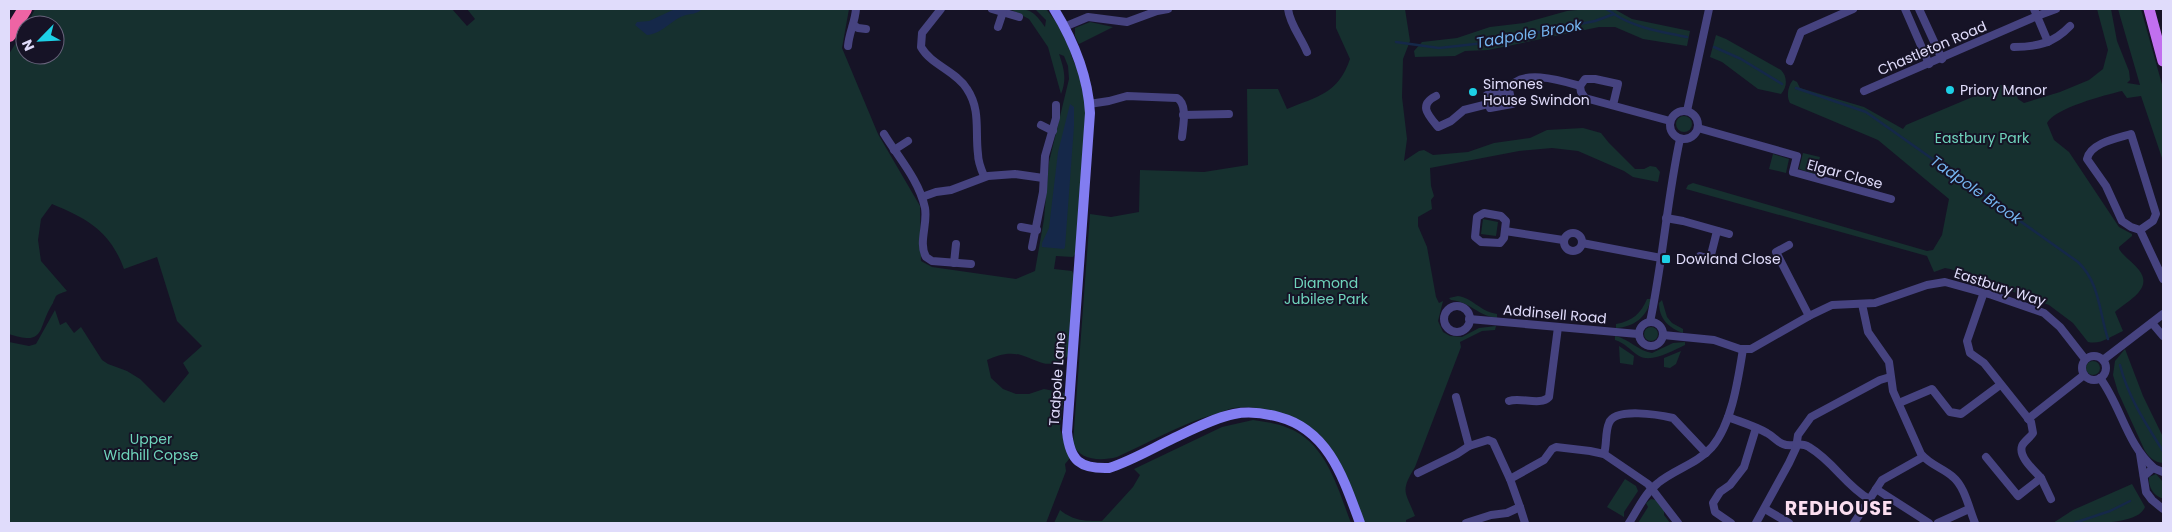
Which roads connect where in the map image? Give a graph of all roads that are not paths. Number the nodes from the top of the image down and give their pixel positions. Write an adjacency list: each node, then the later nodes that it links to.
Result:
1 (25, 9): 22 (highway)
2 (856, 9): 17 (street)
3 (941, 9): 51 (street)
4 (992, 9): 14 (street)
5 (1054, 9): 19 (street, Tadpole Lane)
6 (1168, 9): 19 (street)
7 (1288, 9): 26 (street)
8 (1709, 9): 39 (street)
9 (1905, 9): 30 (street)
10 (1919, 9): 27 (street)
11 (2056, 9): 15 (street, Chastleton Road)
12 (2149, 9): 29 (main road)
13 (1848, 10): 28 (street)
14 (1003, 12): 16 (street); 18 (street)
15 (2036, 13): 23 (street); 27 (street, Chastleton Road)
16 (1019, 17)
17 (853, 25): 21 (street); 24 (street)
18 (998, 26)
19 (1064, 26): 35 (street, Tadpole Lane)
20 (2070, 26): 23 (street)
21 (866, 29)
22 (9, 36)
23 (2048, 42): 25 (street)
24 (848, 46)
25 (2014, 46)
26 (1307, 52)
27 (1942, 58): 30 (street, Chastleton Road)
28 (1790, 61)
29 (2163, 61)
30 (1930, 64): 33 (street, Chastleton Road)
31 (1580, 86): 32 (street); 38 (street); 38 (street)
32 (1509, 90): 36 (street); 36 (street)
33 (1864, 91)
34 (1436, 96): 36 (street)
35 (1089, 104): 41 (street); 117 (street, Tadpole Lane)
36 (1488, 104)
37 (1056, 105): 45 (street)
38 (1613, 105): 42 (street)
39 (1687, 111): 42 (street); 44 (street)
40 (1229, 114): 41 (street)
41 (1183, 115): 47 (street)
42 (1670, 121): 48 (street)
43 (1041, 125): 45 (street)
44 (1698, 128): 48 (street); 54 (street, Elgar Close)
45 (1053, 130): 52 (street)
46 (884, 134): 50 (street)
47 (1182, 137)
48 (1680, 139): 55 (street)
49 (908, 141): 50 (street)
50 (894, 150): 53 (street)
51 (984, 176): 52 (street); 53 (street)
52 (1043, 178): 57 (street)
53 (922, 197): 69 (street)
54 (1891, 199)
55 (1666, 218): 60 (street); 68 (street)
56 (1022, 227): 57 (street)
57 (1037, 230): 66 (street)
58 (2140, 230): 58 (street); 71 (street)
59 (1505, 231): 59 (street); 62 (street)
60 (1717, 231): 61 (street); 67 (street)
61 (1729, 234)
62 (1564, 240): 64 (street); 64 (street)
63 (956, 244): 69 (street)
64 (1582, 244): 68 (street)
65 (1788, 245): 75 (street)
66 (1032, 247)
67 (1700, 256)
68 (1661, 258): 77 (street)
69 (954, 263): 70 (street)
70 (970, 264)
71 (2163, 279)
72 (1984, 292): 73 (street, Eastbury Way); 84 (street, Eastbury Way); 89 (street)
73 (1862, 304): 75 (street, Eastbury Way); 87 (street)
74 (2163, 314): 78 (street)
75 (1809, 316): 83 (street, Eastbury Way)
76 (1469, 319): 79 (street, Addinsell Road)
77 (1650, 322): 80 (street); 81 (street)
78 (2152, 323): 82 (street); 85 (street)
79 (1558, 327): 80 (street, Addinsell Road); 91 (street)
80 (1638, 334): 81 (street)
81 (1663, 335): 83 (street)
82 (2163, 336)
83 (1743, 350): 93 (street)
84 (2085, 359): 85 (street); 86 (street)
85 (2103, 360): 88 (street)
86 (2084, 375): 88 (street); 94 (street)
87 (1890, 377): 92 (street); 96 (street)
88 (2100, 378): 98 (street)
89 (2000, 385): 92 (street); 94 (street)
90 (1456, 396): 97 (street)
91 (1508, 401)
92 (1899, 403): 102 (street)
93 (1728, 417): 95 (street); 99 (street)
94 (2028, 419): 107 (street)
95 (1756, 428): 96 (street); 122 (street)
96 (1797, 444): 111 (street); 115 (street)
97 (1469, 446): 105 (street); 108 (street)
98 (2140, 452): 103 (street); 106 (street)
99 (1706, 453): 100 (street); 109 (street)
100 (1604, 454): 108 (street); 109 (street)
101 (1986, 456): 107 (street)
102 (1923, 457): 110 (street); 116 (street)
103 (2154, 468): 104 (street); 106 (street)
104 (2163, 471)
105 (1418, 473)
106 (2144, 476): 113 (street)
107 (2041, 478): 112 (street)
108 (1510, 479): 114 (street)
109 (1652, 488): 120 (street); 121 (street)
110 (1876, 489): 111 (street); 126 (street)
111 (1869, 499): 125 (street)
112 (2051, 499)
113 (2162, 506)
114 (1520, 507): 118 (street); 119 (street)
115 (1765, 509): 123 (street); 124 (street)
116 (1969, 509): 127 (street); 128 (street)
117 (1360, 523)
118 (1466, 523)
119 (1525, 523)
120 (1629, 523)
121 (1678, 523)
122 (1731, 523)
123 (1756, 523)
124 (1789, 523)
125 (1854, 523)
126 (1929, 523)
127 (1938, 523)
128 (1975, 523)

